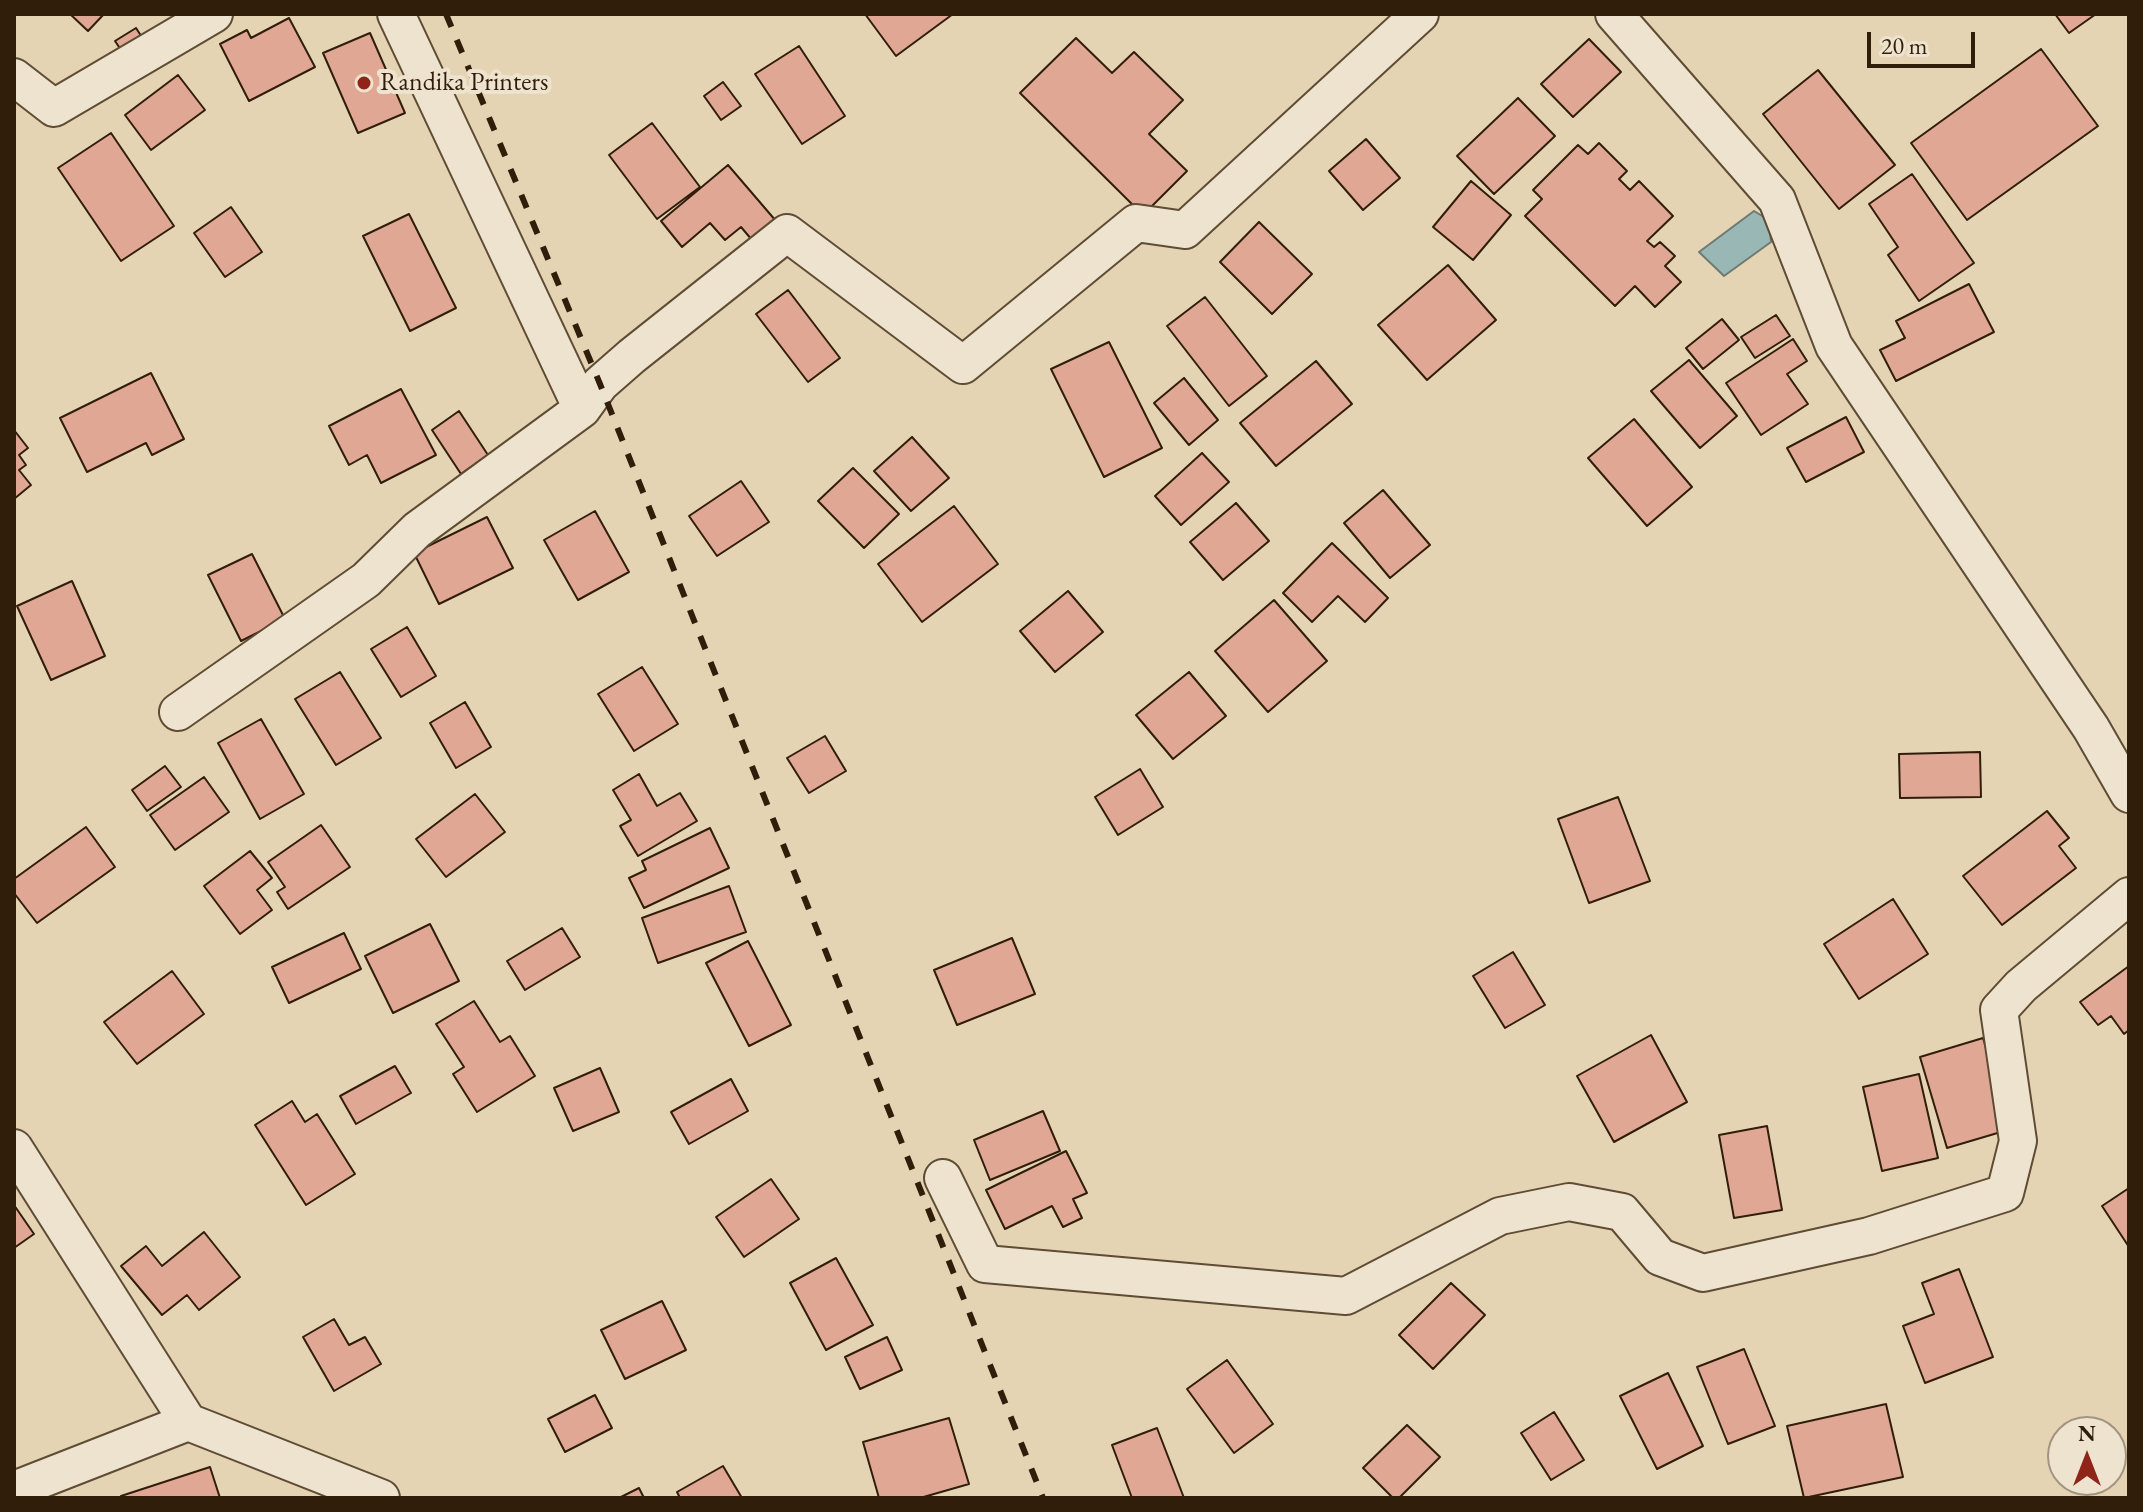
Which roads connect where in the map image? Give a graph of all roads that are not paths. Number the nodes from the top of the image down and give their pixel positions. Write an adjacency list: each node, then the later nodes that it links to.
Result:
1 (214, 14): 5 (street)
2 (396, 14): 6 (street)
3 (1420, 14): 6 (street)
4 (1614, 14): 8 (street)
5 (14, 77)
6 (582, 409): 7 (street)
7 (178, 712)
8 (2129, 794)
9 (2129, 896): 11 (street)
10 (14, 1148): 12 (street)
11 (943, 1178)
12 (188, 1422): 13 (street); 14 (street)
13 (14, 1490)
14 (381, 1498)

